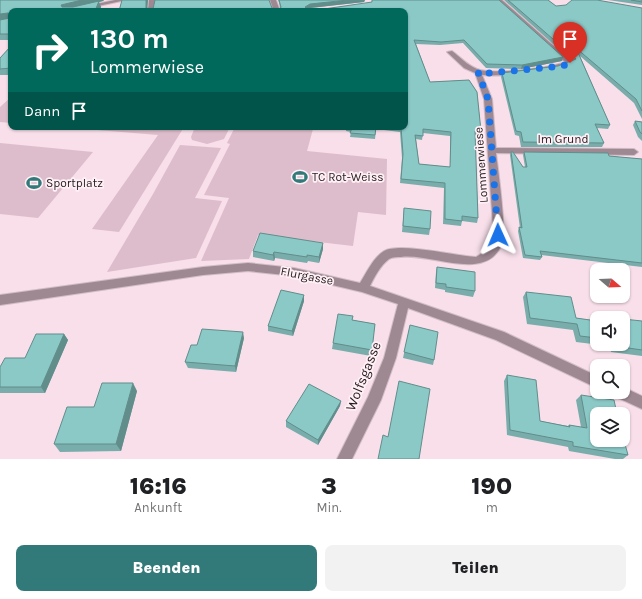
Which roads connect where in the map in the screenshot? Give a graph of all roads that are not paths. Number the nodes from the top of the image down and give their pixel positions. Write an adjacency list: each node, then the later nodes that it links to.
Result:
1 (123, 0): 3 (street)
2 (499, 0): 5 (street)
3 (82, 8)
4 (450, 52): 5 (street)
5 (478, 72): 6 (street, Lommerwiese)
6 (493, 150): 7 (street, Im Grund); 8 (street, Lommerwiese)
7 (634, 152)
8 (363, 288): 9 (street, Flurgasse); 10 (street, Flurgasse)
9 (0, 300)
10 (404, 302): 11 (street, Flurgasse); 14 (street, Wolfsgasse)
11 (590, 379)
12 (630, 397): 13 (street)
13 (642, 403)
14 (344, 459)

